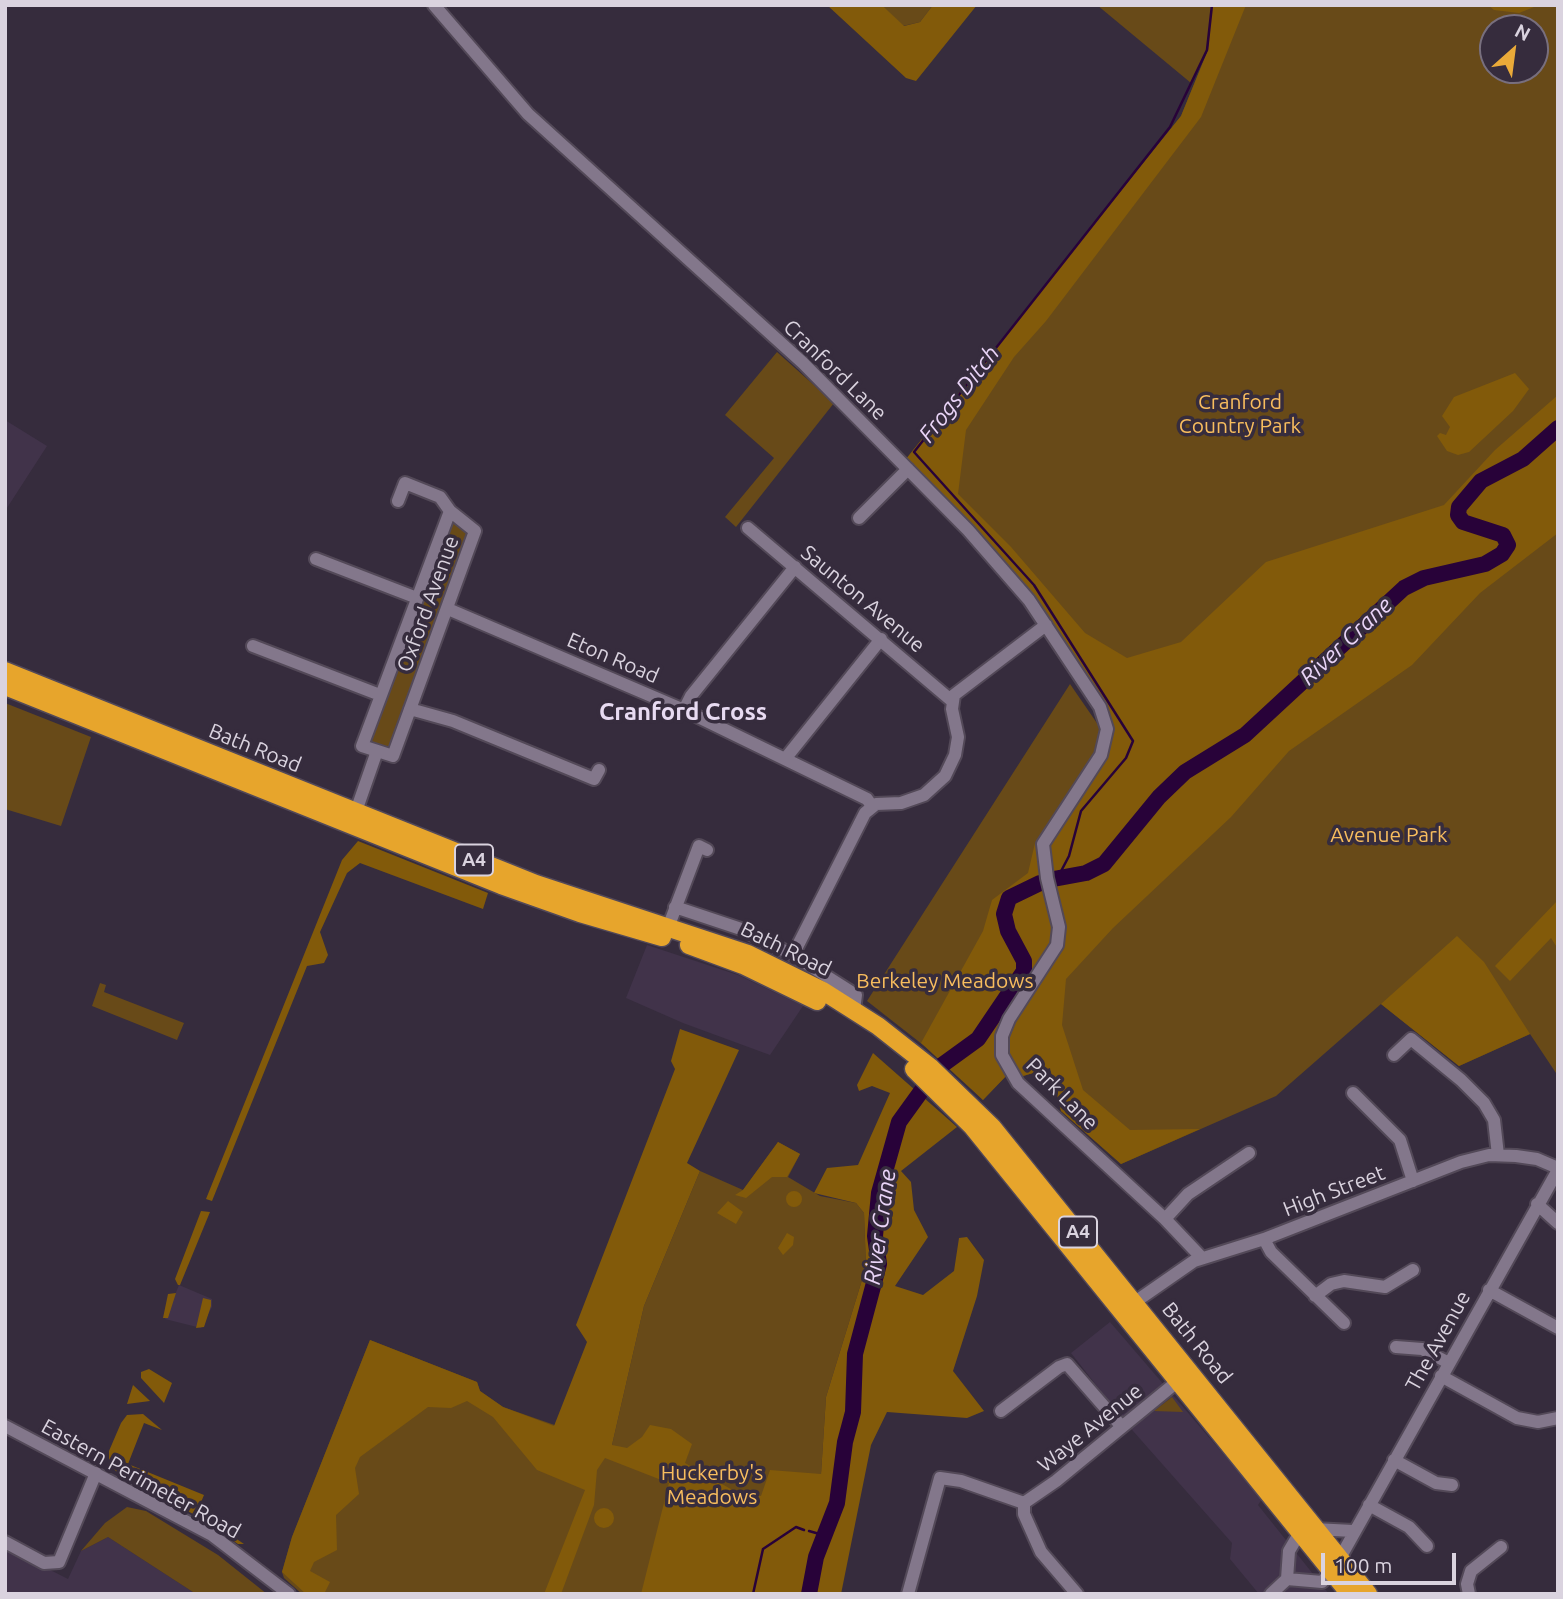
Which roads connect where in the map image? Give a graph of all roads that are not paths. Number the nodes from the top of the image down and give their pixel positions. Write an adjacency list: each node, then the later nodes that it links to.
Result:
1 (434, 5): 2 (street, Cranford Lane)
2 (908, 468): 5 (street); 11 (street, Cranford Lane)
3 (398, 501): 4 (street)
4 (450, 511): 9 (street, Oxford Avenue); 10 (street, Oxford Avenue)
5 (859, 518)
6 (748, 528): 8 (street, Saunton Avenue)
7 (316, 559): 9 (street)
8 (795, 567): 12 (street, Saunton Avenue); 19 (street)
9 (417, 598): 16 (street, Oxford Avenue)
10 (448, 608): 18 (street, Oxford Avenue); 19 (street, Eton Road)
11 (1046, 625): 17 (street); 25 (street, Cranford Lane)
12 (881, 639): 17 (street, Saunton Avenue); 21 (street)
13 (253, 646): 16 (street)
14 (5, 671): 24 (highway, Bath Road / A4)
15 (5, 686): 24 (highway, Bath Road / A4)
16 (380, 695): 20 (street, Oxford Avenue)
17 (952, 702): 23 (street)
18 (410, 709): 20 (street, Oxford Avenue); 22 (street)
19 (684, 710): 21 (street, Eton Road)
20 (377, 751): 24 (street)
21 (785, 759): 23 (street, Eton Road)
22 (599, 770)
23 (872, 806): 29 (street)
24 (353, 819): 28 (highway, Bath Road / A4)
25 (1043, 844): 40 (street, Park Lane)
26 (699, 846): 27 (street)
27 (675, 907): 28 (street); 29 (street)
28 (667, 932): 30 (highway, Bath Road / A4); 32 (highway, Bath Road / A4)
29 (793, 955): 30 (street)
30 (854, 1010): 32 (highway, Bath Road / A4)
31 (1394, 1055): 36 (street)
32 (926, 1071): 34 (highway, Bath Road / A4)
33 (1353, 1093): 38 (street)
34 (950, 1094): 47 (highway, Bath Road / A4); 54 (highway, Bath Road / A4)
35 (1249, 1153): 40 (street)
36 (1498, 1156): 37 (street, High Street); 38 (street, High Street)
37 (1558, 1169): 39 (street, The Avenue)
38 (1413, 1181): 42 (street, High Street)
39 (1537, 1204): 41 (street); 45 (street, The Avenue)
40 (1165, 1219): 43 (street, Park Lane)
41 (1558, 1223)
42 (1264, 1239): 43 (street, High Street); 46 (street)
43 (1202, 1258): 47 (street, High Street)
44 (1413, 1270): 46 (street)
45 (1489, 1290): 49 (street); 51 (street, The Avenue)
46 (1315, 1296): 48 (street)
47 (1135, 1302): 53 (highway, Bath Road / A4)
48 (1344, 1323)
49 (1558, 1328)
50 (1396, 1347): 51 (street)
51 (1449, 1363): 52 (street, The Avenue)
52 (1441, 1376): 56 (street); 59 (street, The Avenue)
53 (1197, 1378): 54 (highway); 64 (highway, Bath Road / A4)
54 (1178, 1381): 58 (street, Waye Avenue); 64 (highway, Bath Road / A4)
55 (1001, 1411): 58 (street)
56 (1558, 1418)
57 (5, 1426): 60 (street, Eastern Perimeter Road)
58 (1122, 1427): 62 (street, Waye Avenue)
59 (1394, 1460): 61 (street); 63 (street, The Avenue)
60 (96, 1473): 66 (street); 71 (street, Eastern Perimeter Road)
61 (1452, 1485)
62 (1024, 1503): 72 (street); 73 (street)
63 (1369, 1505): 65 (street, The Avenue); 67 (street)
64 (1307, 1531): 65 (street); 69 (highway, Bath Road / A4); 70 (street)
65 (1353, 1531): 69 (street, The Avenue)
66 (5, 1542)
67 (1427, 1546)
68 (1498, 1554): 77 (street)
69 (1336, 1566): 70 (street); 75 (highway, Bath Road / A4); 76 (highway, Bath Road / A4)
70 (1287, 1579): 74 (street)
71 (289, 1594)
72 (908, 1594)
73 (1077, 1594)
74 (1271, 1594)
75 (1350, 1594)
76 (1368, 1594)
77 (1469, 1594)

